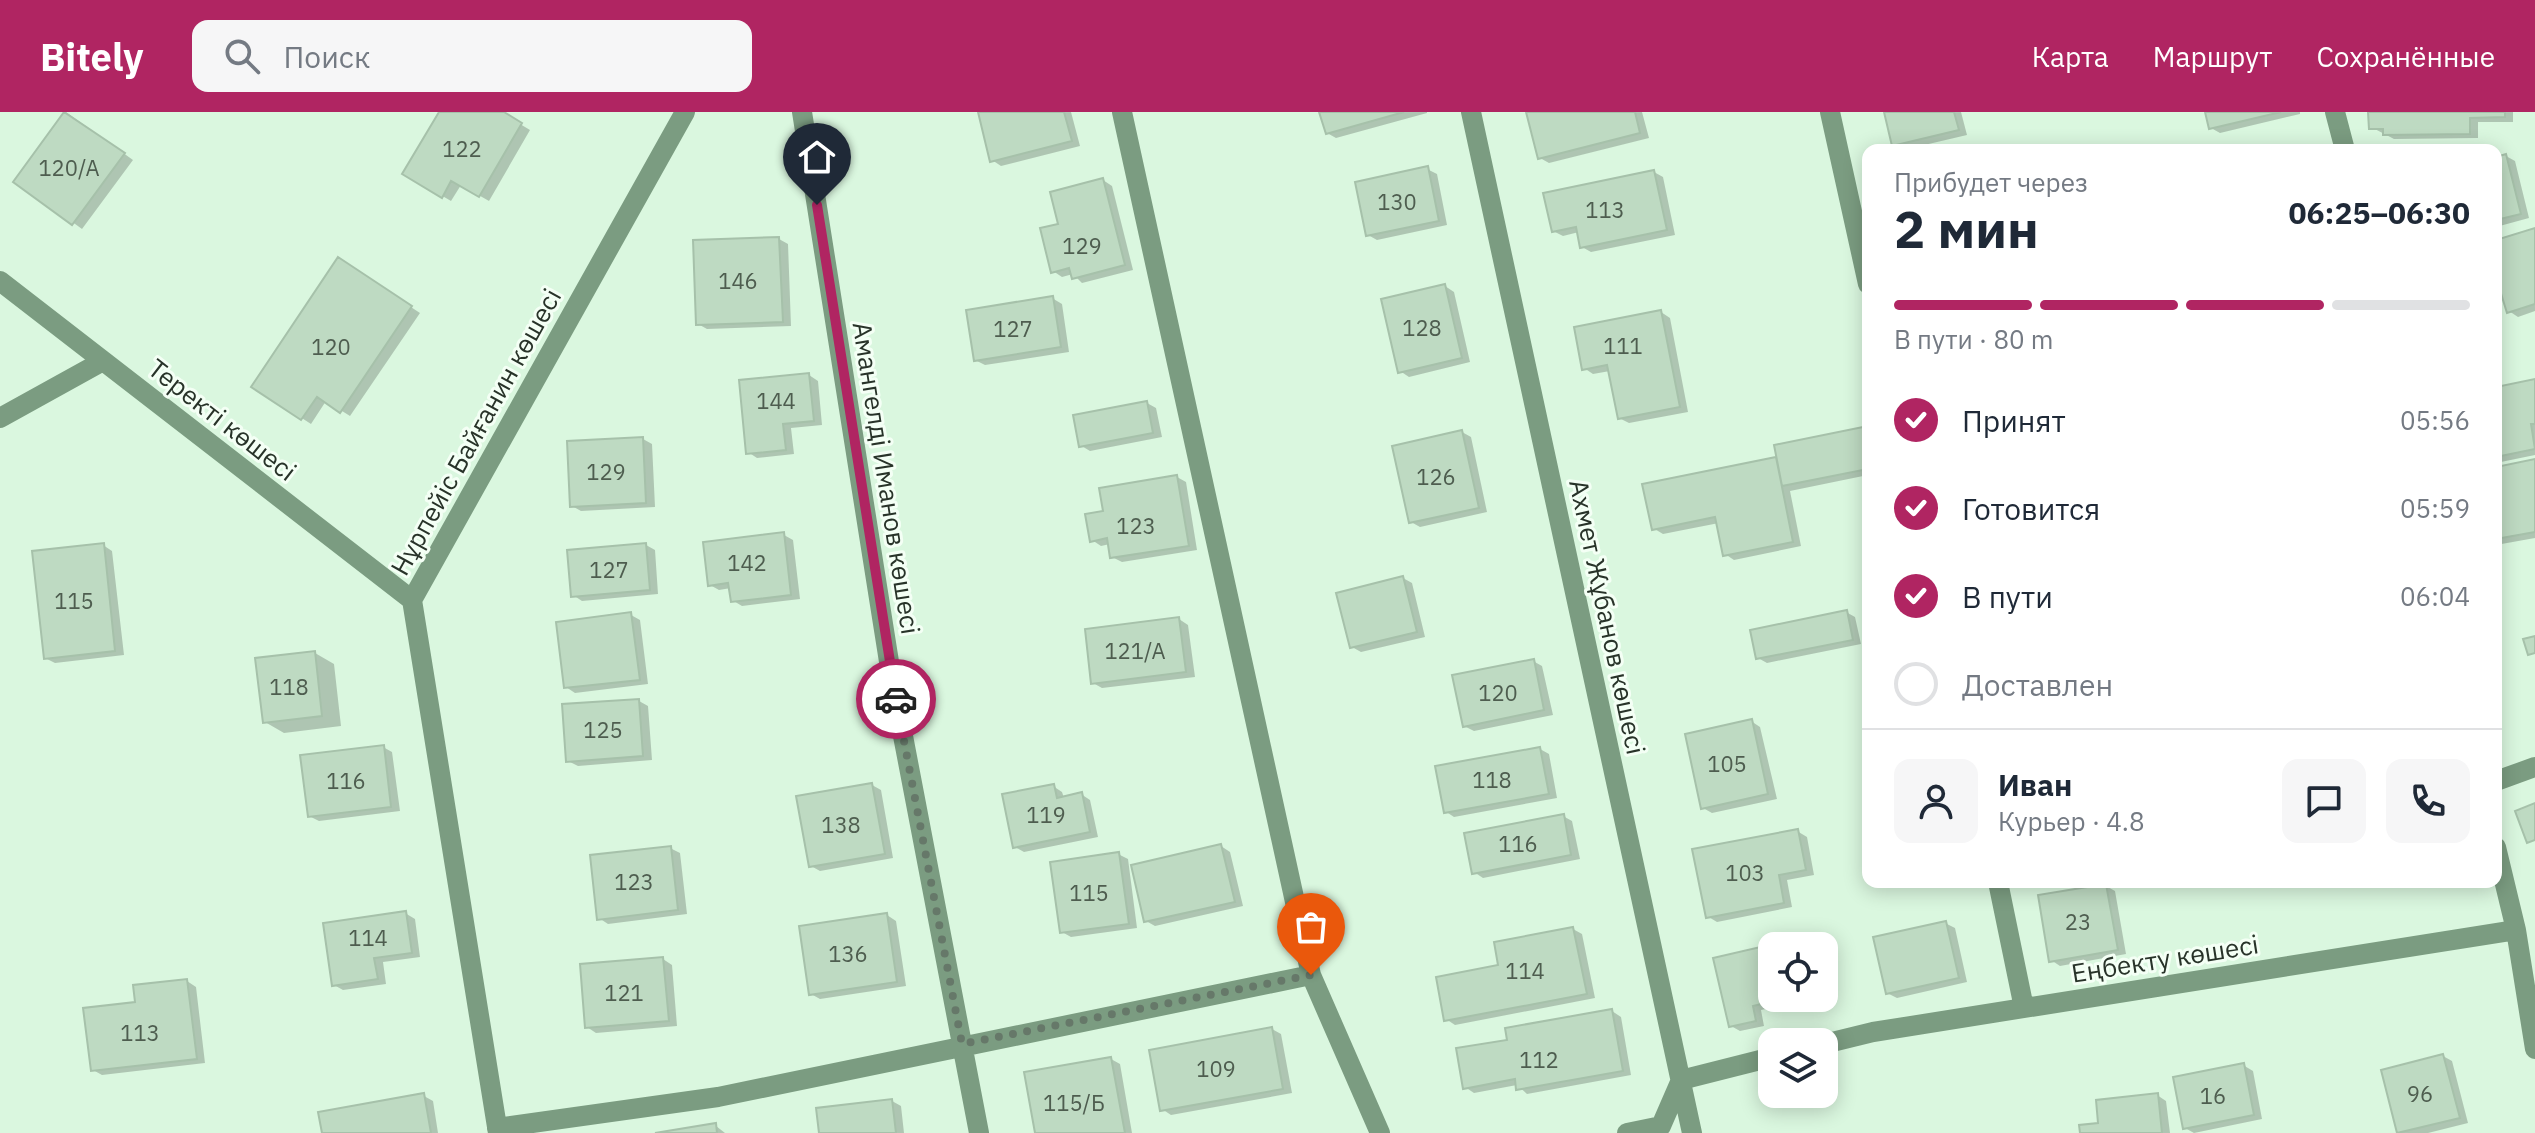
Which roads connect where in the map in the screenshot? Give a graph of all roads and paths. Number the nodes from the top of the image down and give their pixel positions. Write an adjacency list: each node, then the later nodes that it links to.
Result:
1 (685, 112): 12 (street, Нұрпейіс Байғанин көшесі)
2 (802, 112): 21 (street, Амангелді Иманов көшесі)
3 (1122, 112): 18 (street)
4 (1471, 112): 24 (street, Ахмет Жұбанов көшесі)
5 (1830, 112): 8 (street)
6 (2335, 112): 7 (street)
7 (2343, 144)
8 (1862, 257)
9 (0, 281): 10 (street, Теректі көшесі)
10 (103, 361): 11 (street); 12 (street, Теректі көшесі)
11 (0, 418)
12 (412, 600): 25 (street, Нұрпейіс Байғанин көшесі)
13 (2535, 767): 14 (street)
14 (2502, 779)
15 (2502, 872): 17 (street)
16 (1999, 888): 19 (street)
17 (2516, 930): 19 (street, Еңбекту көшесі); 22 (street)
18 (1311, 975): 21 (street); 27 (street)
19 (2024, 1008): 20 (street, Еңбекту көшесі)
20 (1838, 1041)
21 (962, 1044): 25 (street); 26 (street, Амангелді Иманов көшесі)
22 (2535, 1049)
23 (1758, 1061): 24 (street)
24 (1681, 1080): 28 (street); 29 (street, Ахмет Жұбанов көшесі)
25 (498, 1131)
26 (979, 1133)
27 (1380, 1133)
28 (1627, 1133)
29 (1692, 1133)

